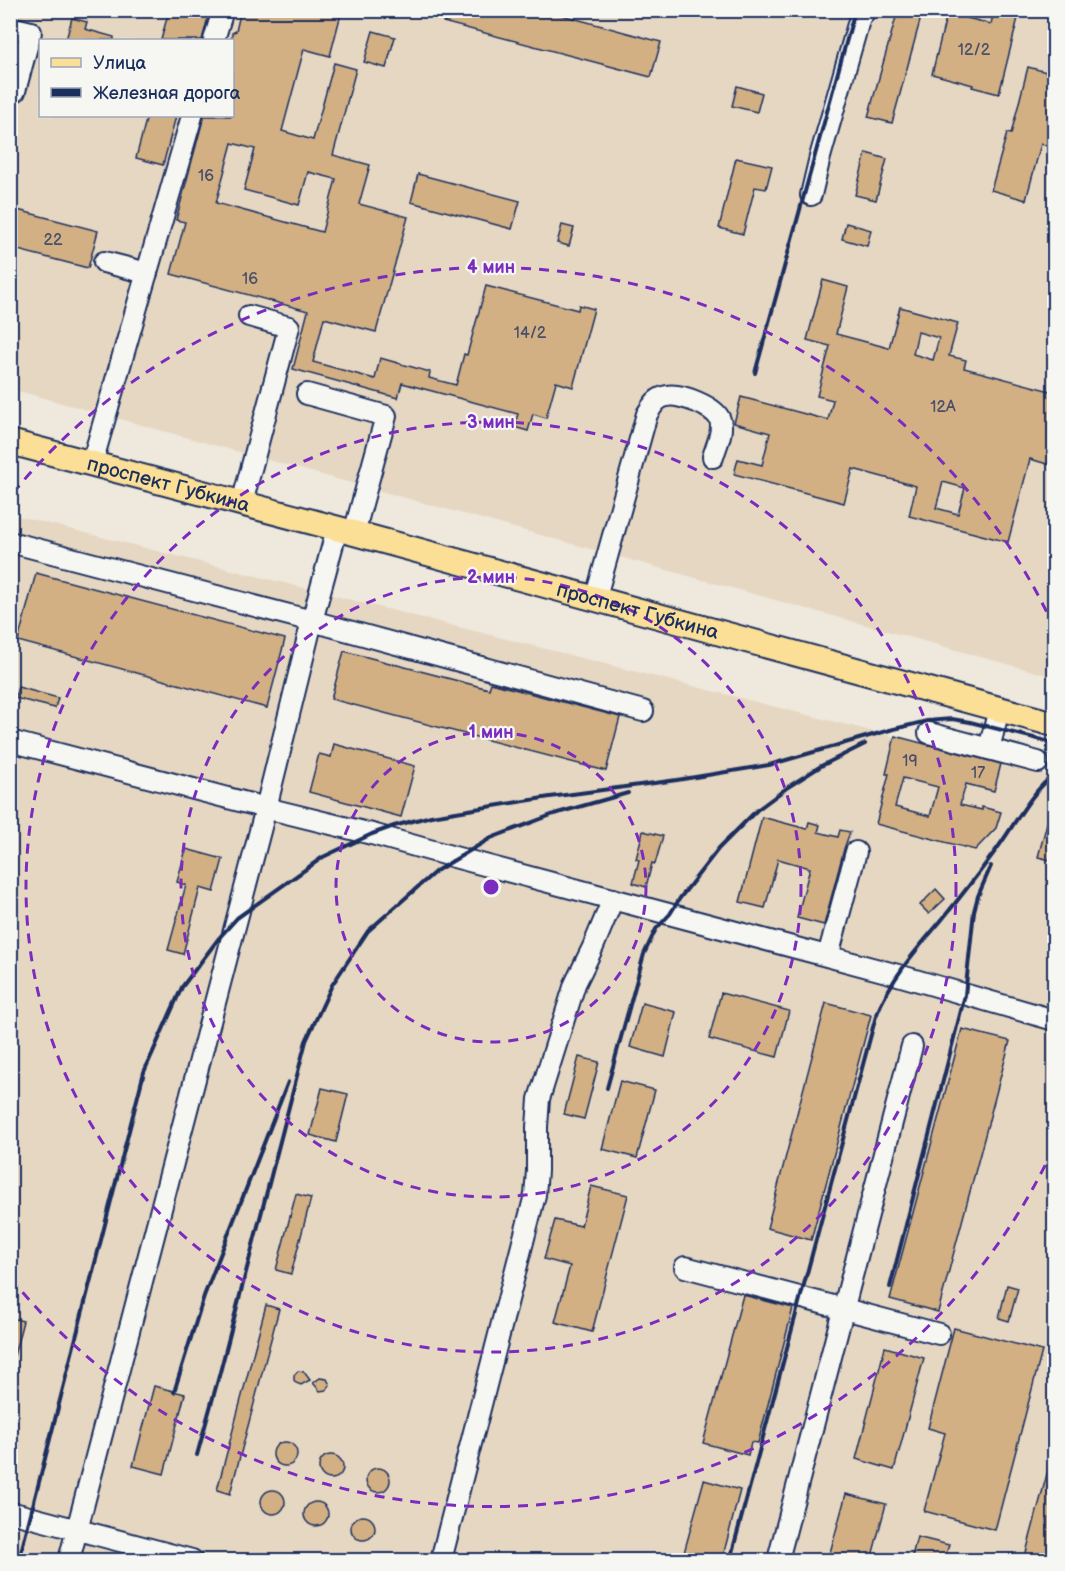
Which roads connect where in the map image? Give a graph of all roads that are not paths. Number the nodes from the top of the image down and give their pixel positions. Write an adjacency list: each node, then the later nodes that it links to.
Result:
1 (223, 10): 4 (street)
2 (866, 10): 7 (street)
3 (10, 27): 5 (street)
4 (214, 39)
5 (15, 91)
6 (192, 117): 9 (street)
7 (811, 195)
8 (104, 262): 9 (street)
9 (147, 273): 14 (street)
10 (249, 316): 15 (street)
11 (307, 394): 16 (street)
12 (10, 442): 14 (main road, проспект Губкина)
13 (713, 457): 18 (street)
14 (92, 464): 15 (main road, проспект Губкина)
15 (242, 503): 16 (main road, проспект Губкина)
16 (346, 531): 18 (main road, проспект Губкина); 19 (street)
17 (10, 542): 19 (street)
18 (595, 600): 20 (main road, проспект Губкина)
19 (312, 621): 21 (street); 27 (street)
20 (999, 709): 22 (main road, проспект Губкина); 25 (street)
21 (644, 711)
22 (1054, 724)
23 (929, 733): 25 (street)
24 (10, 741): 27 (street)
25 (989, 749): 26 (street)
26 (1038, 762)
27 (266, 808): 29 (street); 37 (street)
28 (856, 852): 30 (street)
29 (613, 899): 30 (street); 40 (street)
30 (828, 956): 31 (street)
31 (1054, 1020)
32 (912, 1046): 34 (street)
33 (685, 1267): 34 (street)
34 (844, 1309): 35 (street); 41 (street)
35 (939, 1334)
36 (10, 1512): 37 (street)
37 (78, 1530): 38 (street); 39 (street)
38 (69, 1560)
39 (192, 1560)
40 (441, 1560)
41 (778, 1560)

